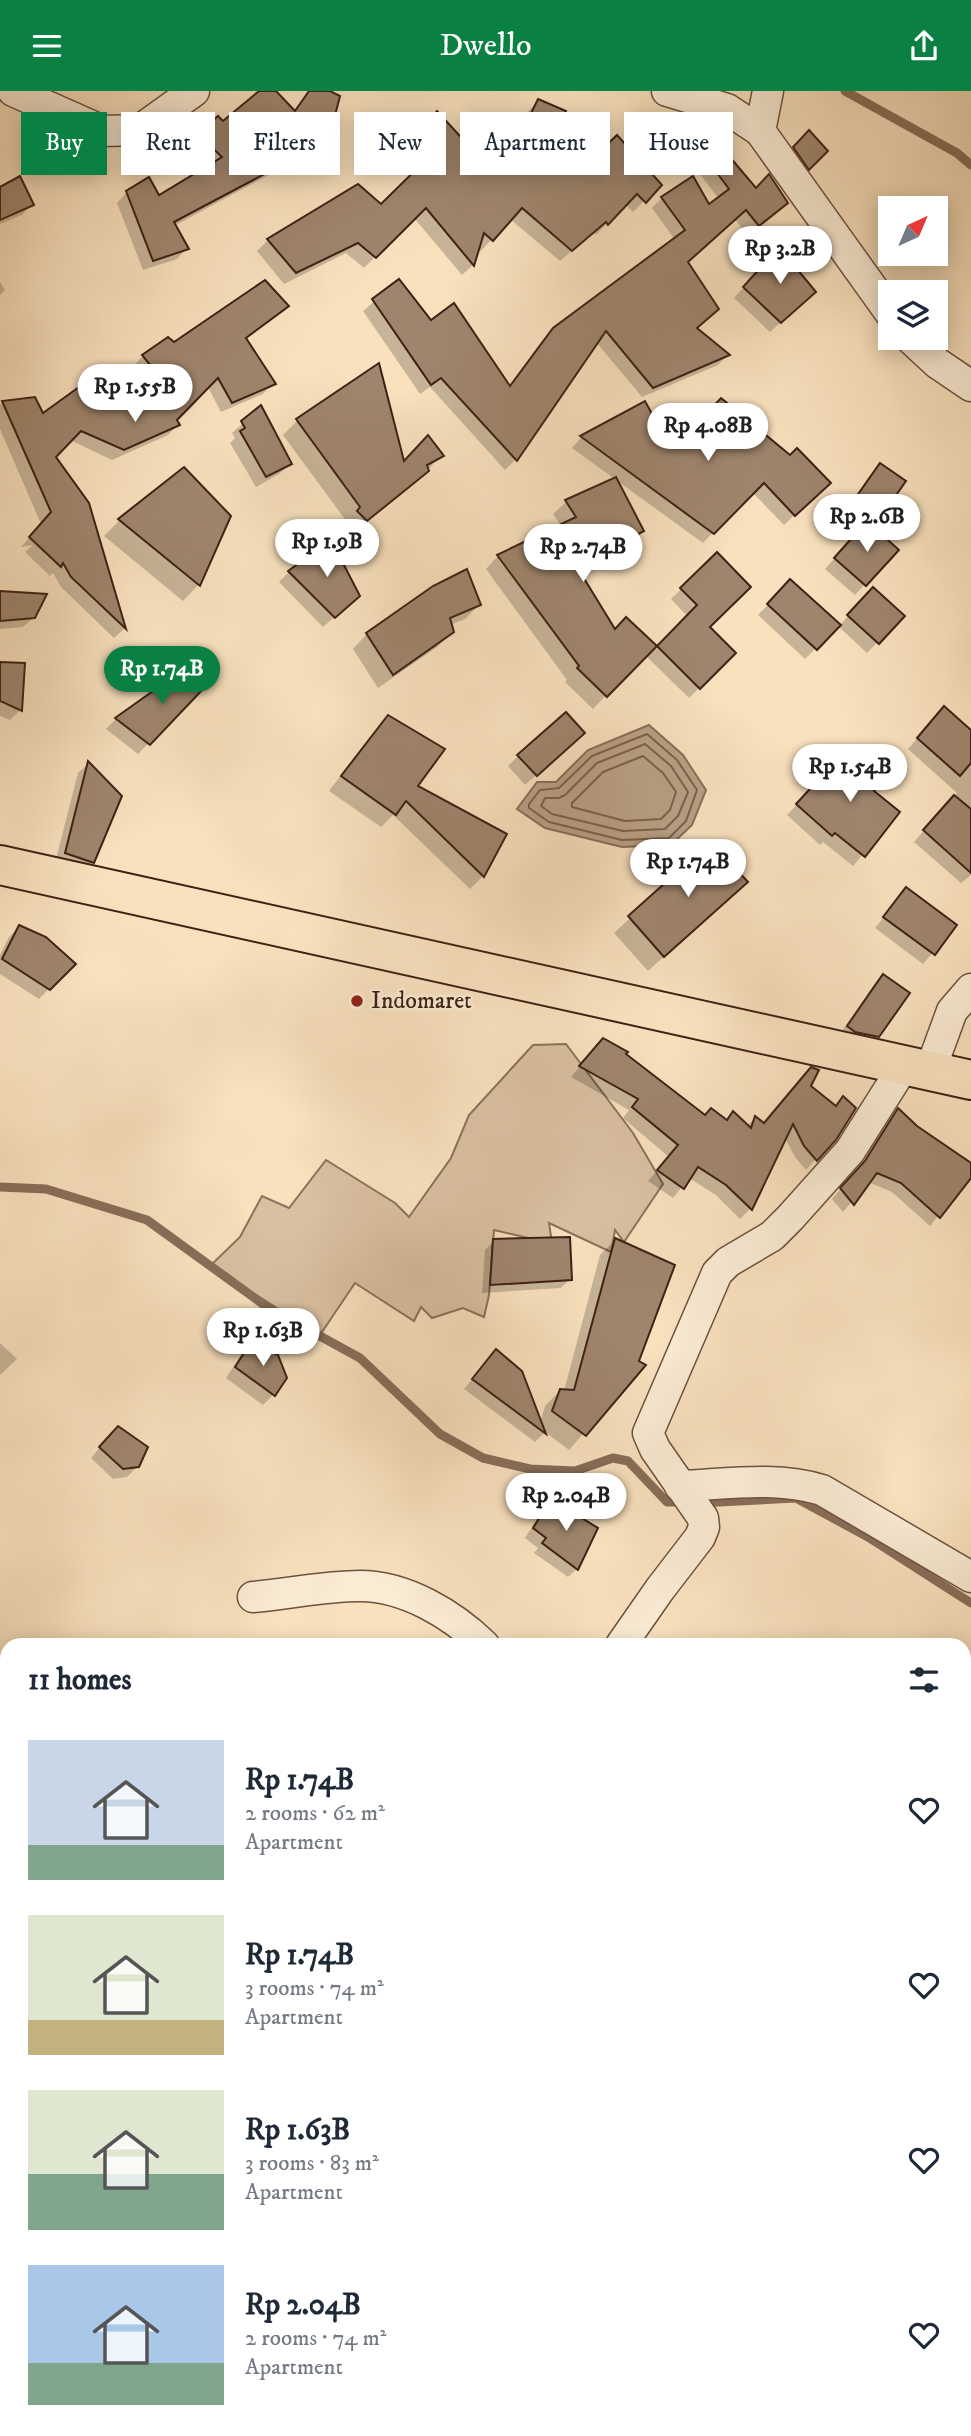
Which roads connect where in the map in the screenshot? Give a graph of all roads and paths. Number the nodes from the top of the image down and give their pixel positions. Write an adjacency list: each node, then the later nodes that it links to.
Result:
1 (12, 91): 2 (street)
2 (194, 91)
3 (667, 91): 5 (street)
4 (768, 91): 5 (street)
5 (760, 131): 6 (street)
6 (878, 296)
7 (923, 350): 8 (street)
8 (971, 386)
9 (0, 865): 11 (main road)
10 (971, 989): 11 (street)
11 (917, 1067): 12 (main road); 13 (street)
12 (971, 1080)
13 (683, 1490): 14 (street); 17 (street)
14 (971, 1577)
15 (253, 1597): 16 (street)
16 (475, 1638)
17 (626, 1638)

